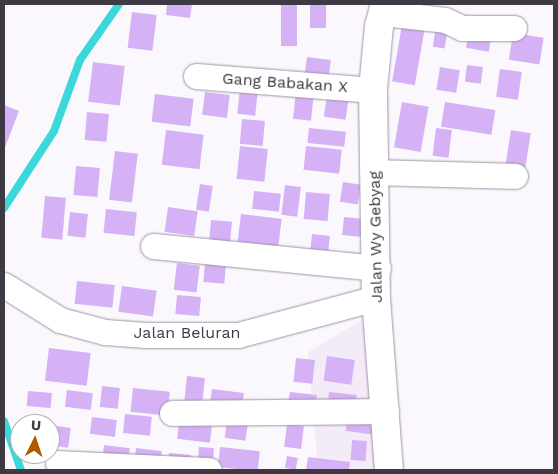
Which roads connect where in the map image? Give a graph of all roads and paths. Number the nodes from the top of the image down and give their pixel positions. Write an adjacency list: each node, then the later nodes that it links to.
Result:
1 (384, 8): 2 (street); 4 (street, Jalan Wy Gebyag)
2 (514, 28)
3 (196, 76): 4 (street, Gang Babakan X)
4 (373, 90): 5 (street, Jalan Wy Gebyag)
5 (376, 172): 6 (street); 8 (street, Jalan Wy Gebyag)
6 (515, 176)
7 (153, 246): 8 (street)
8 (378, 268): 10 (street, Jalan Wy Gebyag)
9 (4, 286): 10 (street, Jalan Beluran)
10 (376, 298): 11 (street, Jalan Wy Gebyag)
11 (386, 411): 12 (street); 15 (street, Jalan Wy Gebyag)
12 (172, 413)
13 (60, 463): 14 (street)
14 (209, 470)
15 (389, 470)

